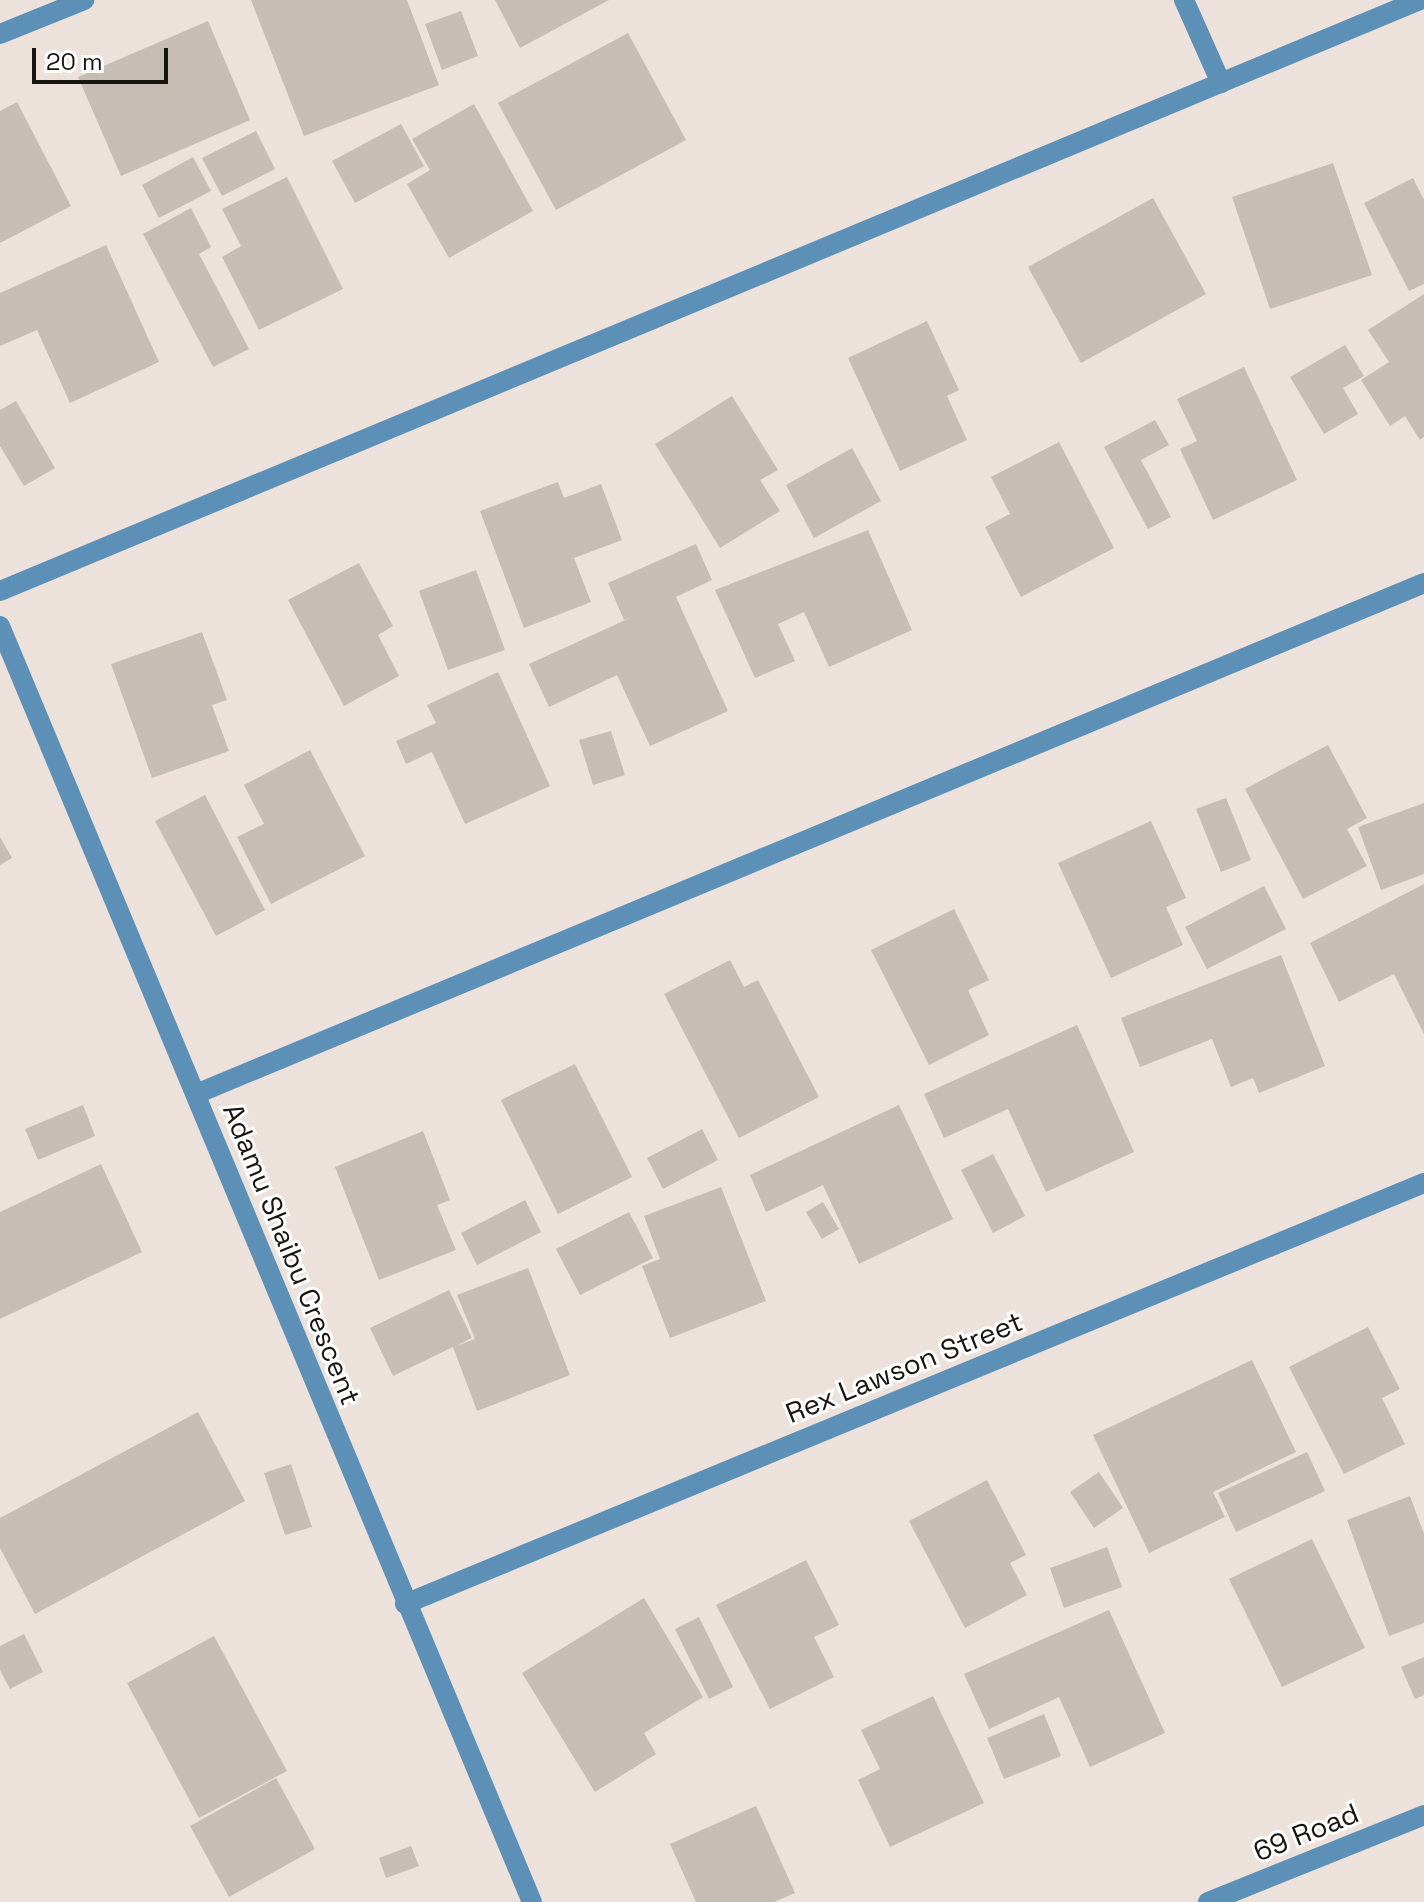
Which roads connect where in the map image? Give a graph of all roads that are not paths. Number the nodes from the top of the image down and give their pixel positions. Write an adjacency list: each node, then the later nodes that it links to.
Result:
1 (84, 0): 4 (street)
2 (1184, 0): 5 (street)
3 (1420, 0): 5 (street)
4 (0, 34)
5 (1221, 83): 7 (street)
6 (1424, 583): 9 (street)
7 (0, 591)
8 (0, 626): 9 (street, Adamu Shaibu Crescent)
9 (196, 1094): 11 (street, Adamu Shaibu Crescent)
10 (1424, 1183): 11 (street, Rex Lawson Street)
11 (405, 1604): 13 (street, Adamu Shaibu Crescent)
12 (1424, 1815): 14 (street, 69 Road)
13 (532, 1902)
14 (1208, 1902)

